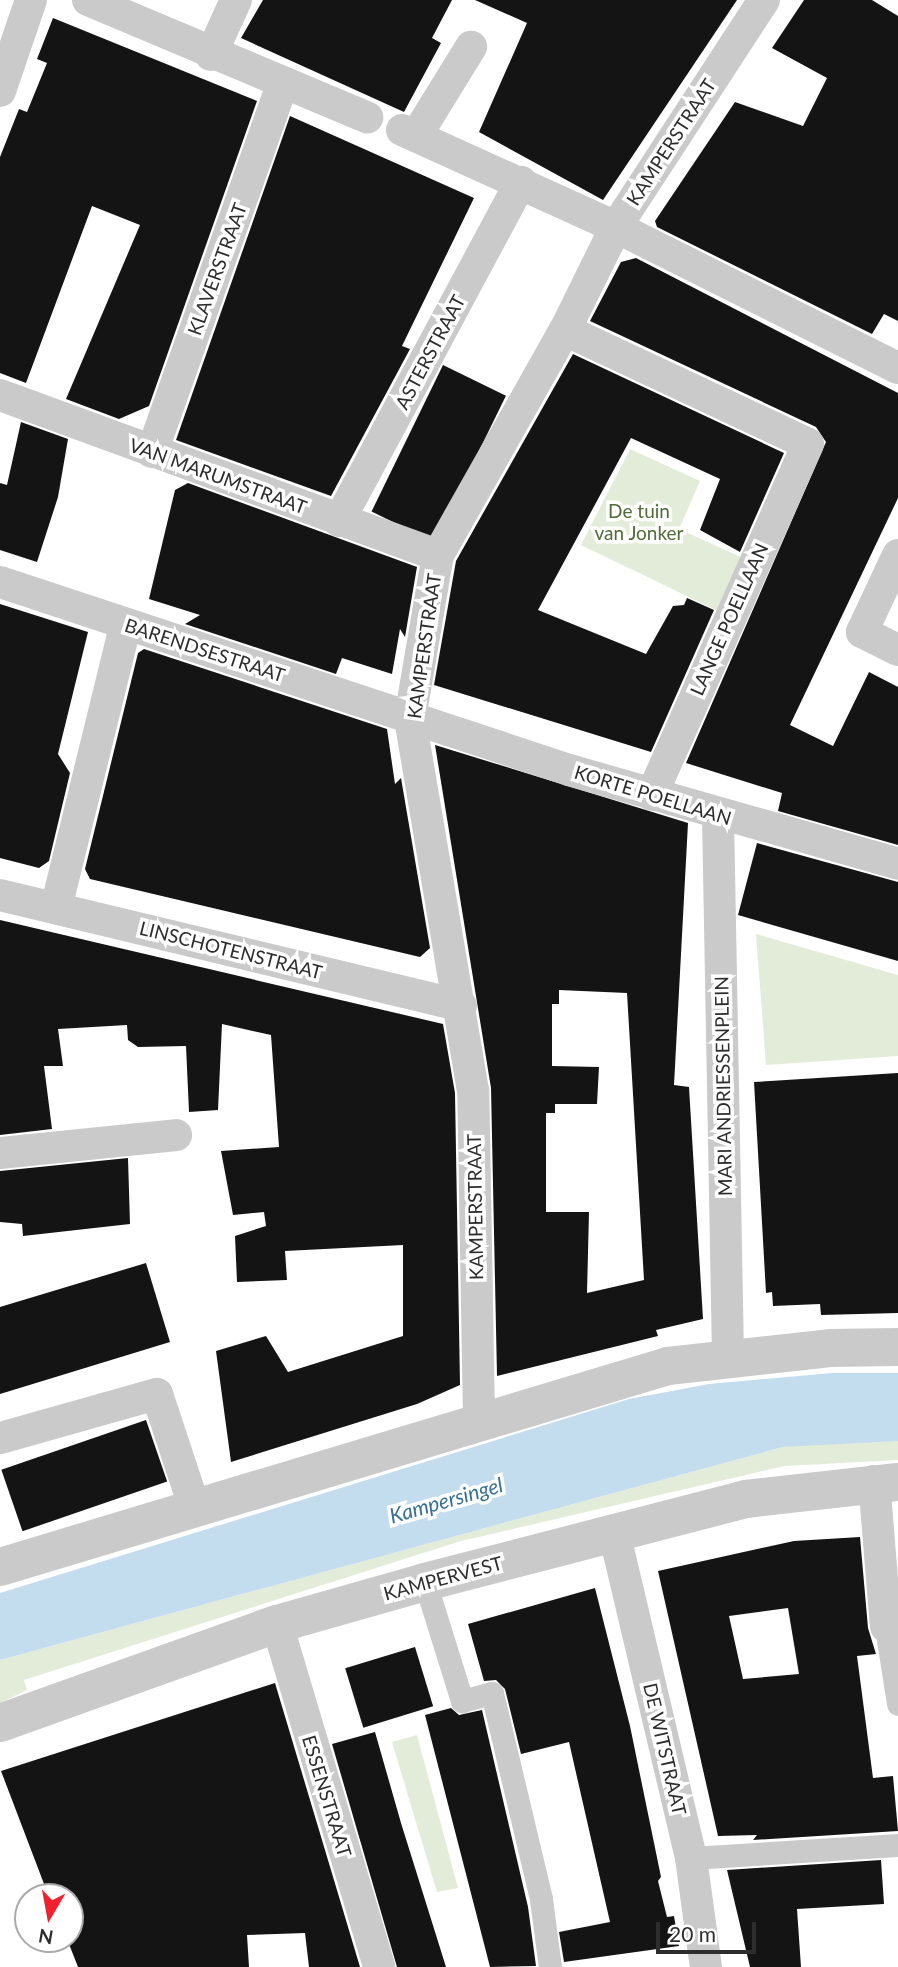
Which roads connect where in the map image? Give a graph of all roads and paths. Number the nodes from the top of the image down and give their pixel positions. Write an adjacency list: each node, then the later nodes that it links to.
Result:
1 (31, 0): 8 (street)
2 (88, 0): 6 (street)
3 (236, 0): 6 (street)
4 (764, 0): 11 (street, KAMPERSTRAAT)
5 (471, 47): 10 (street)
6 (211, 55): 7 (street)
7 (282, 85): 9 (street); 15 (street, KLAVERSTRAAT)
8 (0, 91)
9 (367, 117)
10 (521, 182): 11 (street); 16 (street, ASTERSTRAAT)
11 (616, 227): 12 (street, KAMPERSTRAAT); 13 (street)
12 (565, 330): 17 (street, KAMPERSTRAAT); 23 (street, LANGE POELLAAN)
13 (898, 368)
14 (0, 395): 15 (street, VAN MARUMSTRAAT)
15 (152, 452): 16 (street, VAN MARUMSTRAAT)
16 (339, 521): 17 (street, VAN MARUMSTRAAT)
17 (438, 555): 22 (street, KAMPERSTRAAT)
18 (898, 555): 21 (street)
19 (0, 582): 20 (street, BARENDSESTRAAT)
20 (126, 624): 22 (street, BARENDSESTRAAT); 27 (street)
21 (898, 650)
22 (410, 718): 23 (street, KORTE POELLAAN); 28 (street, KAMPERSTRAAT)
23 (652, 795): 24 (street, KORTE POELLAAN)
24 (718, 816): 25 (street, KORTE POELLAAN); 32 (street, MARI ANDRIESSENPLEIN)
25 (898, 864)
26 (0, 895): 27 (street, LINSCHOTENSTRAAT)
27 (56, 908): 28 (street, LINSCHOTENSTRAAT)
28 (461, 1006): 33 (street, KAMPERSTRAAT)
29 (176, 1135): 30 (street)
30 (0, 1153)
31 (898, 1347): 32 (street)
32 (727, 1356): 33 (street)
33 (479, 1419): 36 (street)
34 (0, 1438): 36 (street)
35 (886, 1482): 37 (street, KAMPERVEST); 41 (street)
36 (194, 1506): 38 (street)
37 (614, 1532): 39 (street, KAMPERVEST); 45 (street, DE WITSTRAAT)
38 (0, 1567)
39 (425, 1582): 40 (street, KAMPERVEST); 47 (street)
40 (277, 1624): 43 (street, KAMPERVEST); 46 (street, ESSENSTRAAT)
41 (886, 1628): 42 (street)
42 (898, 1704)
43 (0, 1723)
44 (898, 1845): 45 (street)
45 (691, 1858): 48 (street, DE WITSTRAAT)
46 (379, 1967)
47 (550, 1967)
48 (706, 1967)

